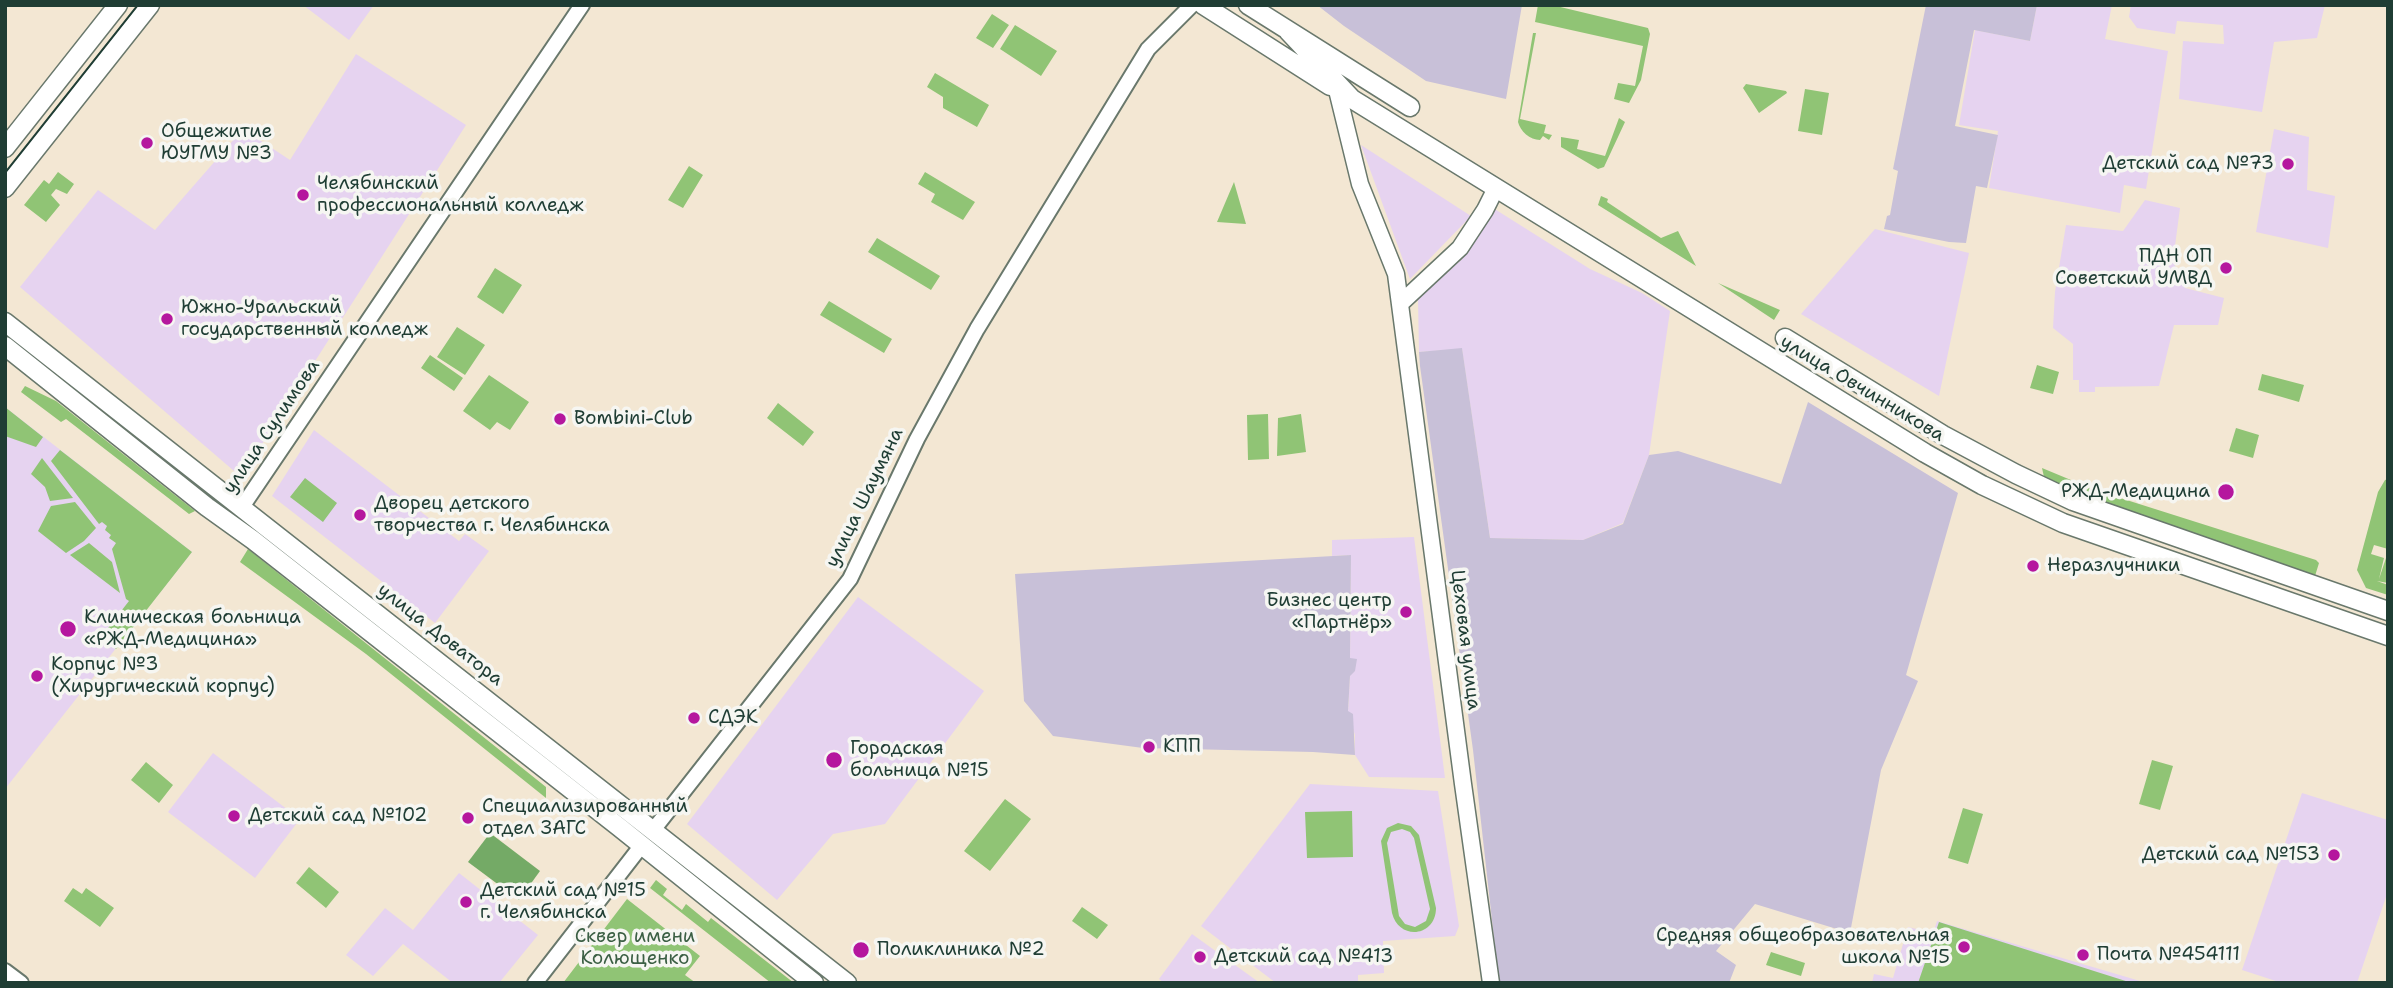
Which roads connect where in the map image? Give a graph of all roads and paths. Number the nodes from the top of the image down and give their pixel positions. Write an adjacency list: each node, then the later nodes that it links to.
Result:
1 (118, 5): 10 (main road)
2 (150, 5): 11 (main road)
3 (582, 5): 17 (street, улица Сулимова)
4 (1192, 5): 21 (street, улица Шаумяна)
5 (1203, 5): 8 (main road, улица Овчинникова)
6 (1248, 5): 7 (main road)
7 (1288, 31): 8 (main road); 9 (main road)
8 (1344, 94): 12 (main road, улица Овчинникова); 13 (main road, Цеховая улица)
9 (1410, 107)
10 (5, 148)
11 (5, 188)
12 (1496, 188): 13 (main road); 20 (main road, улица Овчинникова)
13 (1401, 303): 28 (main road, Цеховая улица)
14 (5, 322): 17 (main road, улица Доватора)
15 (1785, 338): 19 (main road, улица Овчинникова)
16 (5, 346): 18 (main road)
17 (242, 507): 18 (main road, улица Сулимова); 21 (main road, улица Доватора)
18 (233, 526): 22 (main road)
19 (2388, 611)
20 (2388, 636)
21 (654, 829): 22 (main road, улица Шаумяна); 27 (main road, улица Доватора)
22 (642, 845): 25 (street, улица Шаумяна); 26 (main road)
23 (5, 971): 24 (street)
24 (20, 983)
25 (535, 983)
26 (814, 983)
27 (847, 983)
28 (1491, 983)

